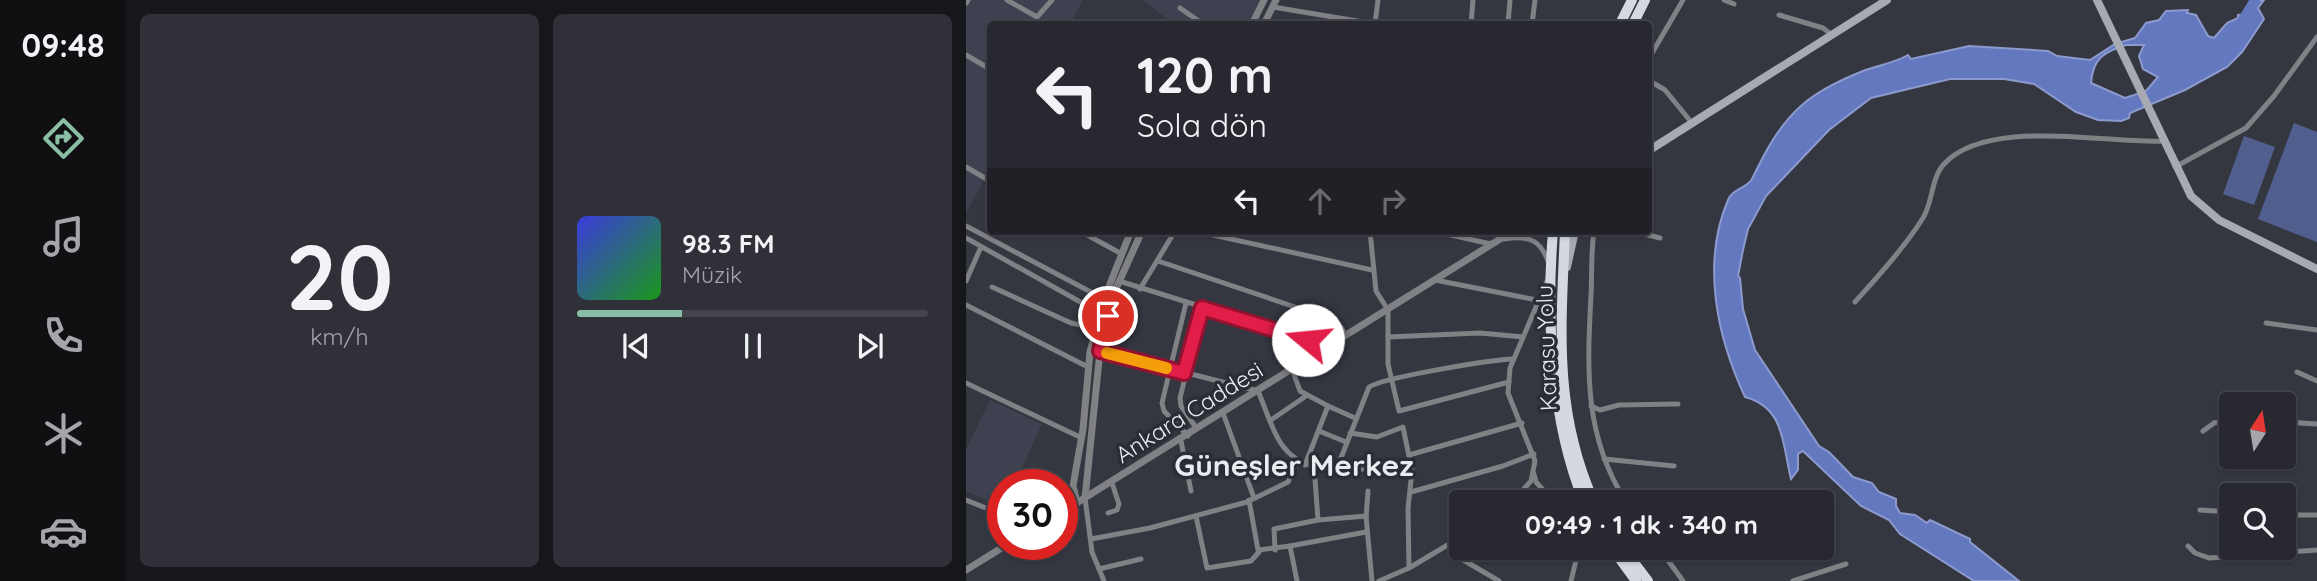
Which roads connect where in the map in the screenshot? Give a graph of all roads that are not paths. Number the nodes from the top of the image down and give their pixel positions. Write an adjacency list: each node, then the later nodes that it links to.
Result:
1 (1007, 0): 2 (street)
2 (1052, 0)
3 (1264, 0): 19 (street)
4 (1378, 0): 22 (street)
5 (1473, 0): 23 (street)
6 (1510, 0): 24 (street)
7 (1535, 0): 25 (street)
8 (1631, 0): 26 (highway)
9 (1644, 0): 27 (highway)
10 (1683, 0): 30 (street)
11 (1724, 0): 15 (street)
12 (1887, 0): 28 (main road)
13 (2097, 0): 35 (main road)
14 (1274, 3): 20 (street); 21 (street)
15 (1734, 4)
16 (1180, 8): 18 (street)
17 (1779, 15): 28 (street)
18 (1199, 21)
19 (1254, 21)
20 (1265, 21)
21 (1361, 21)
22 (1375, 21)
23 (1471, 21)
24 (1508, 21)
25 (1532, 21)
26 (1621, 21)
27 (1634, 21)
28 (1832, 35): 34 (main road)
29 (2317, 37): 38 (street)
30 (1652, 53)
31 (966, 55): 32 (street)
32 (987, 67)
33 (1652, 82): 34 (street)
34 (1692, 123): 36 (main road)
35 (2164, 141): 38 (main road); 71 (street)
36 (1652, 148)
37 (966, 167): 39 (street)
38 (2175, 167): 60 (main road)
39 (987, 179)
40 (966, 226): 68 (street)
41 (1087, 235): 58 (street)
42 (1128, 235): 58 (street)
43 (1140, 235): 65 (street)
44 (1173, 235): 59 (street)
45 (1213, 235): 61 (street)
46 (1370, 235): 61 (street)
47 (1455, 235): 56 (street)
48 (1504, 235): 56 (street, Ankara Caddesi)
49 (1553, 235): 62 (highway, Karasu Yolu)
50 (1565, 235): 70 (highway, Karasu Yolu)
51 (1574, 235): 70 (main road)
52 (1594, 235): 99 (street)
53 (1648, 235): 55 (street)
54 (966, 238): 57 (street)
55 (1660, 238)
56 (1494, 242): 62 (street); 63 (street, Ankara Caddesi)
57 (981, 247): 64 (street); 76 (street)
58 (1120, 253): 68 (street)
59 (1157, 261): 67 (street); 80 (street)
60 (2317, 269)
61 (1372, 271): 75 (street)
62 (1552, 272): 69 (street); 129 (highway, Karasu Yolu)
63 (1435, 280): 69 (street); 75 (street, Ankara Caddesi)
64 (966, 281)
65 (1119, 281): 67 (street); 84 (street)
66 (992, 287): 78 (street)
67 (1140, 289): 72 (street)
68 (1104, 299): 76 (street)
69 (1537, 300): 82 (street)
70 (1562, 301): 130 (highway, Karasu Yolu)
71 (1855, 302)
72 (1186, 303): 74 (street); 87 (street)
73 (966, 305): 86 (street)
74 (1202, 308): 83 (street); 90 (street)
75 (1388, 310): 80 (street, Ankara Caddesi); 81 (street)
76 (1100, 313): 78 (street)
77 (2266, 323): 79 (street)
78 (1096, 328): 86 (street)
79 (2317, 330)
80 (1346, 336): 83 (street, Ankara Caddesi)
81 (1388, 337): 82 (street); 91 (street)
82 (1523, 337): 85 (street)
83 (1329, 346): 88 (street, Ankara Caddesi)
84 (1100, 351): 87 (street); 135 (street)
85 (1513, 359): 91 (street); 93 (street)
86 (1088, 368): 112 (street)
87 (1169, 369): 90 (street); 111 (street)
88 (1292, 369): 95 (street, Ankara Caddesi); 96 (street)
89 (2297, 372): 92 (street)
90 (1184, 373): 95 (street); 107 (street)
91 (1391, 380): 93 (street); 101 (street)
92 (2317, 381)
93 (1509, 382): 103 (street)
94 (966, 383): 112 (street)
95 (1258, 391): 100 (street, Ankara Caddesi); 102 (street)
96 (1306, 396): 98 (street); 102 (street)
97 (1678, 404): 99 (street)
98 (1328, 406): 101 (street); 108 (street)
99 (1591, 406): 117 (street)
100 (1223, 413): 107 (street, Ankara Caddesi); 136 (street)
101 (1355, 418): 110 (street)
102 (1271, 420): 118 (street)
103 (1522, 423): 115 (street); 116 (street)
104 (2219, 423): 109 (street)
105 (2296, 423): 106 (street)
106 (2317, 424)
107 (1197, 429): 111 (street, Ankara Caddesi)
108 (1319, 431): 114 (street); 119 (street)
109 (2203, 431)
110 (1350, 433): 114 (street); 116 (street)
111 (1188, 436): 113 (street, Ankara Caddesi)
112 (1082, 438): 123 (street)
113 (1181, 440): 126 (street, Ankara Caddesi); 132 (street)
114 (1346, 442): 122 (street)
115 (1534, 454): 125 (street); 134 (street)
116 (1409, 455): 124 (street)
117 (1604, 459): 120 (street); 131 (street)
118 (1298, 462): 119 (street); 136 (street)
119 (1305, 465): 121 (street)
120 (1674, 466)
121 (1314, 467): 122 (street); 149 (street)
122 (1337, 468): 124 (street)
123 (1076, 469)
124 (1412, 471): 134 (street)
125 (1534, 474): 127 (street); 128 (street)
126 (1111, 483): 135 (street, Ankara Caddesi); 144 (street)
127 (1521, 490)
128 (1544, 490)
129 (1579, 490)
130 (1589, 490)
131 (1620, 490)
132 (1191, 491)
133 (1368, 491): 148 (street)
134 (1411, 492): 166 (street)
135 (1085, 498): 138 (street, Ankara Caddesi); 143 (street)
136 (1252, 499): 147 (street); 157 (street)
137 (966, 500): 140 (street)
138 (1078, 502)
139 (1078, 503): 143 (street)
140 (987, 509)
141 (2200, 510): 142 (street)
142 (2219, 511)
143 (1086, 513): 151 (street)
144 (1108, 513)
145 (2296, 515): 146 (street)
146 (2317, 515)
147 (1196, 516): 151 (street); 157 (street)
148 (1366, 518): 149 (street); 150 (street)
149 (1318, 520): 155 (street)
150 (1366, 532): 152 (street); 172 (street)
151 (1091, 539): 167 (street)
152 (1290, 546): 155 (street); 171 (street)
153 (1449, 546): 166 (street)
154 (2188, 546): 156 (street)
155 (1275, 550): 157 (street)
156 (2317, 550)
157 (1259, 552)
158 (987, 557): 168 (street)
159 (1141, 559): 167 (street)
160 (1463, 560): 174 (street)
161 (1576, 560): 175 (street)
162 (1621, 560): 176 (highway)
163 (1632, 560): 177 (highway)
164 (1668, 560): 178 (street)
165 (1846, 564): 179 (street)
166 (1409, 568): 169 (street)
167 (1099, 569): 170 (street)
168 (966, 570)
169 (1395, 578): 173 (street)
170 (1104, 581)
171 (1297, 581)
172 (1372, 581)
173 (1379, 581)
174 (1499, 581)
175 (1571, 581)
176 (1636, 581)
177 (1648, 581)
178 (1683, 581)
179 (1793, 581)

